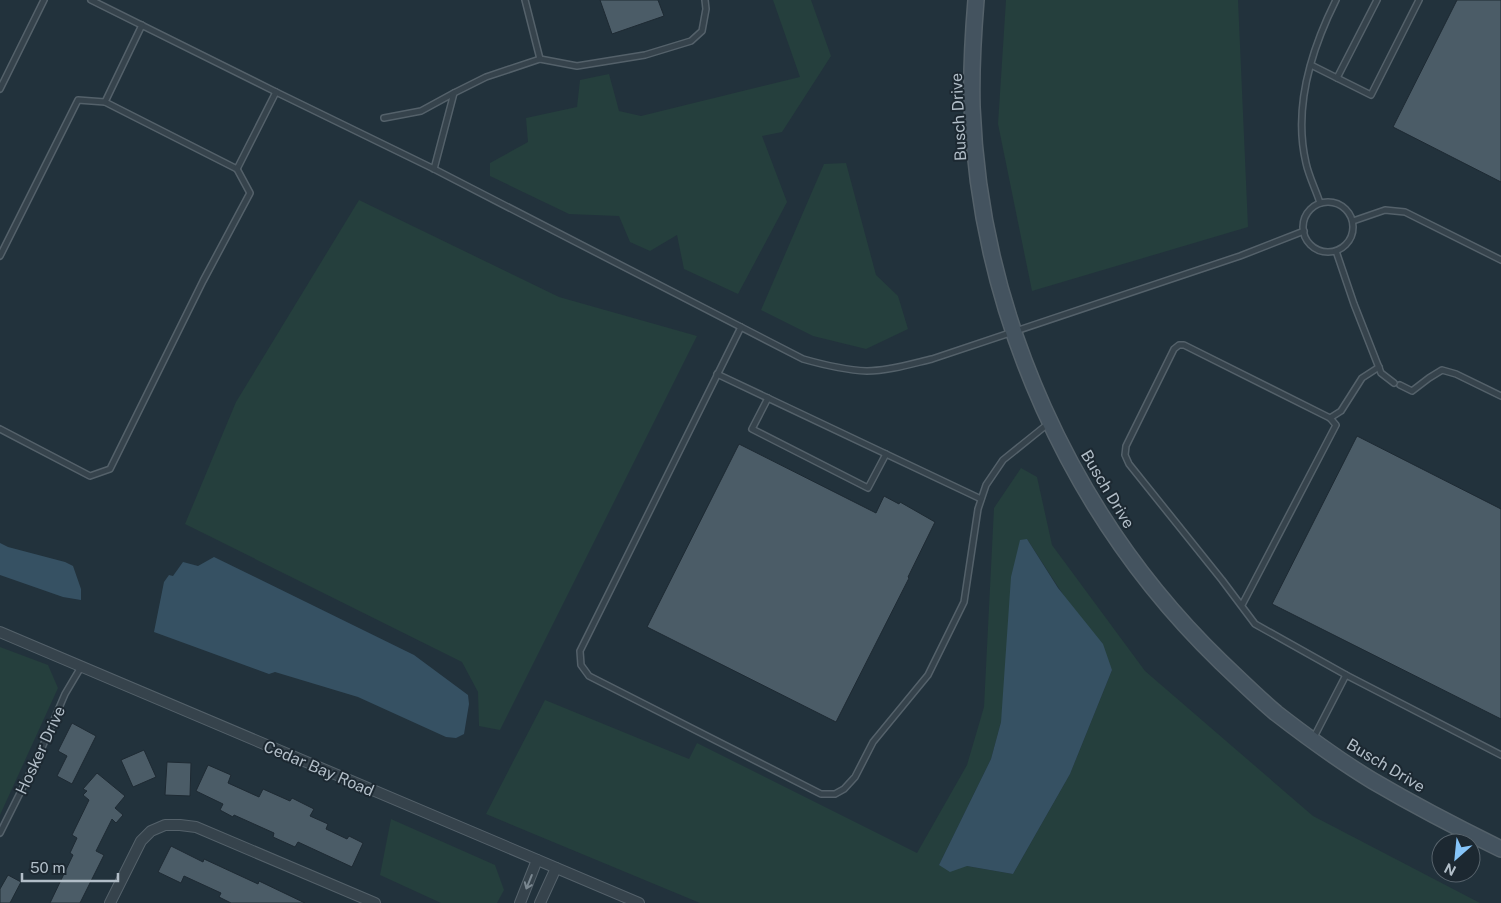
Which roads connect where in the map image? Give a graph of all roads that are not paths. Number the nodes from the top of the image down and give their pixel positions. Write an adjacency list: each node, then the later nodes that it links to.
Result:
1 (44, 0): 13 (lane)
2 (92, 0): 9 (lane)
3 (525, 0): 10 (lane)
4 (705, 0): 10 (lane)
5 (976, 0): 27 (street, Busch Drive)
6 (1336, 0): 11 (lane)
7 (1377, 0): 12 (lane)
8 (1419, 0): 12 (lane)
9 (142, 25): 14 (lane); 16 (lane)
10 (540, 59): 15 (lane)
11 (1311, 65): 12 (lane); 20 (lane)
12 (1337, 78)
13 (0, 89)
14 (276, 92): 18 (lane); 19 (lane)
15 (454, 93): 17 (lane); 19 (lane)
16 (105, 102): 18 (lane); 24 (lane)
17 (384, 118)
18 (237, 169): 36 (lane)
19 (434, 169): 26 (lane)
20 (1320, 203): 21 (lane); 22 (lane)
21 (1353, 220): 23 (lane); 25 (lane)
22 (1304, 231): 23 (lane); 27 (lane)
23 (1336, 251): 28 (lane)
24 (0, 256)
25 (1501, 260)
26 (741, 327): 27 (lane); 29 (lane)
27 (1013, 331): 35 (street, Busch Drive)
28 (1379, 367): 30 (lane); 34 (lane)
29 (717, 374): 33 (lane); 38 (lane)
30 (1394, 383)
31 (1400, 386): 32 (lane)
32 (1501, 396)
33 (768, 398): 37 (lane); 37 (lane)
34 (1330, 418): 39 (lane); 39 (lane)
35 (1049, 423): 38 (lane); 43 (street, Busch Drive)
36 (0, 429)
37 (886, 454): 38 (lane)
38 (981, 499)
39 (1242, 605): 42 (lane)
40 (0, 632): 41 (street, Cedar Bay Road)
41 (81, 667): 45 (lane, Hosker Drive); 47 (street, Cedar Bay Road)
42 (1346, 674): 43 (lane); 44 (lane)
43 (1312, 739): 46 (street, Busch Drive)
44 (1501, 755)
45 (0, 833)
46 (1501, 850)
47 (537, 860): 48 (street, Cedar Bay Road); 51 (street, one-way to 51)
48 (556, 868): 52 (street); 53 (street, Cedar Bay Road)
49 (110, 903): 50 (street)
50 (376, 903)
51 (520, 903)
52 (540, 903)
53 (639, 903)

